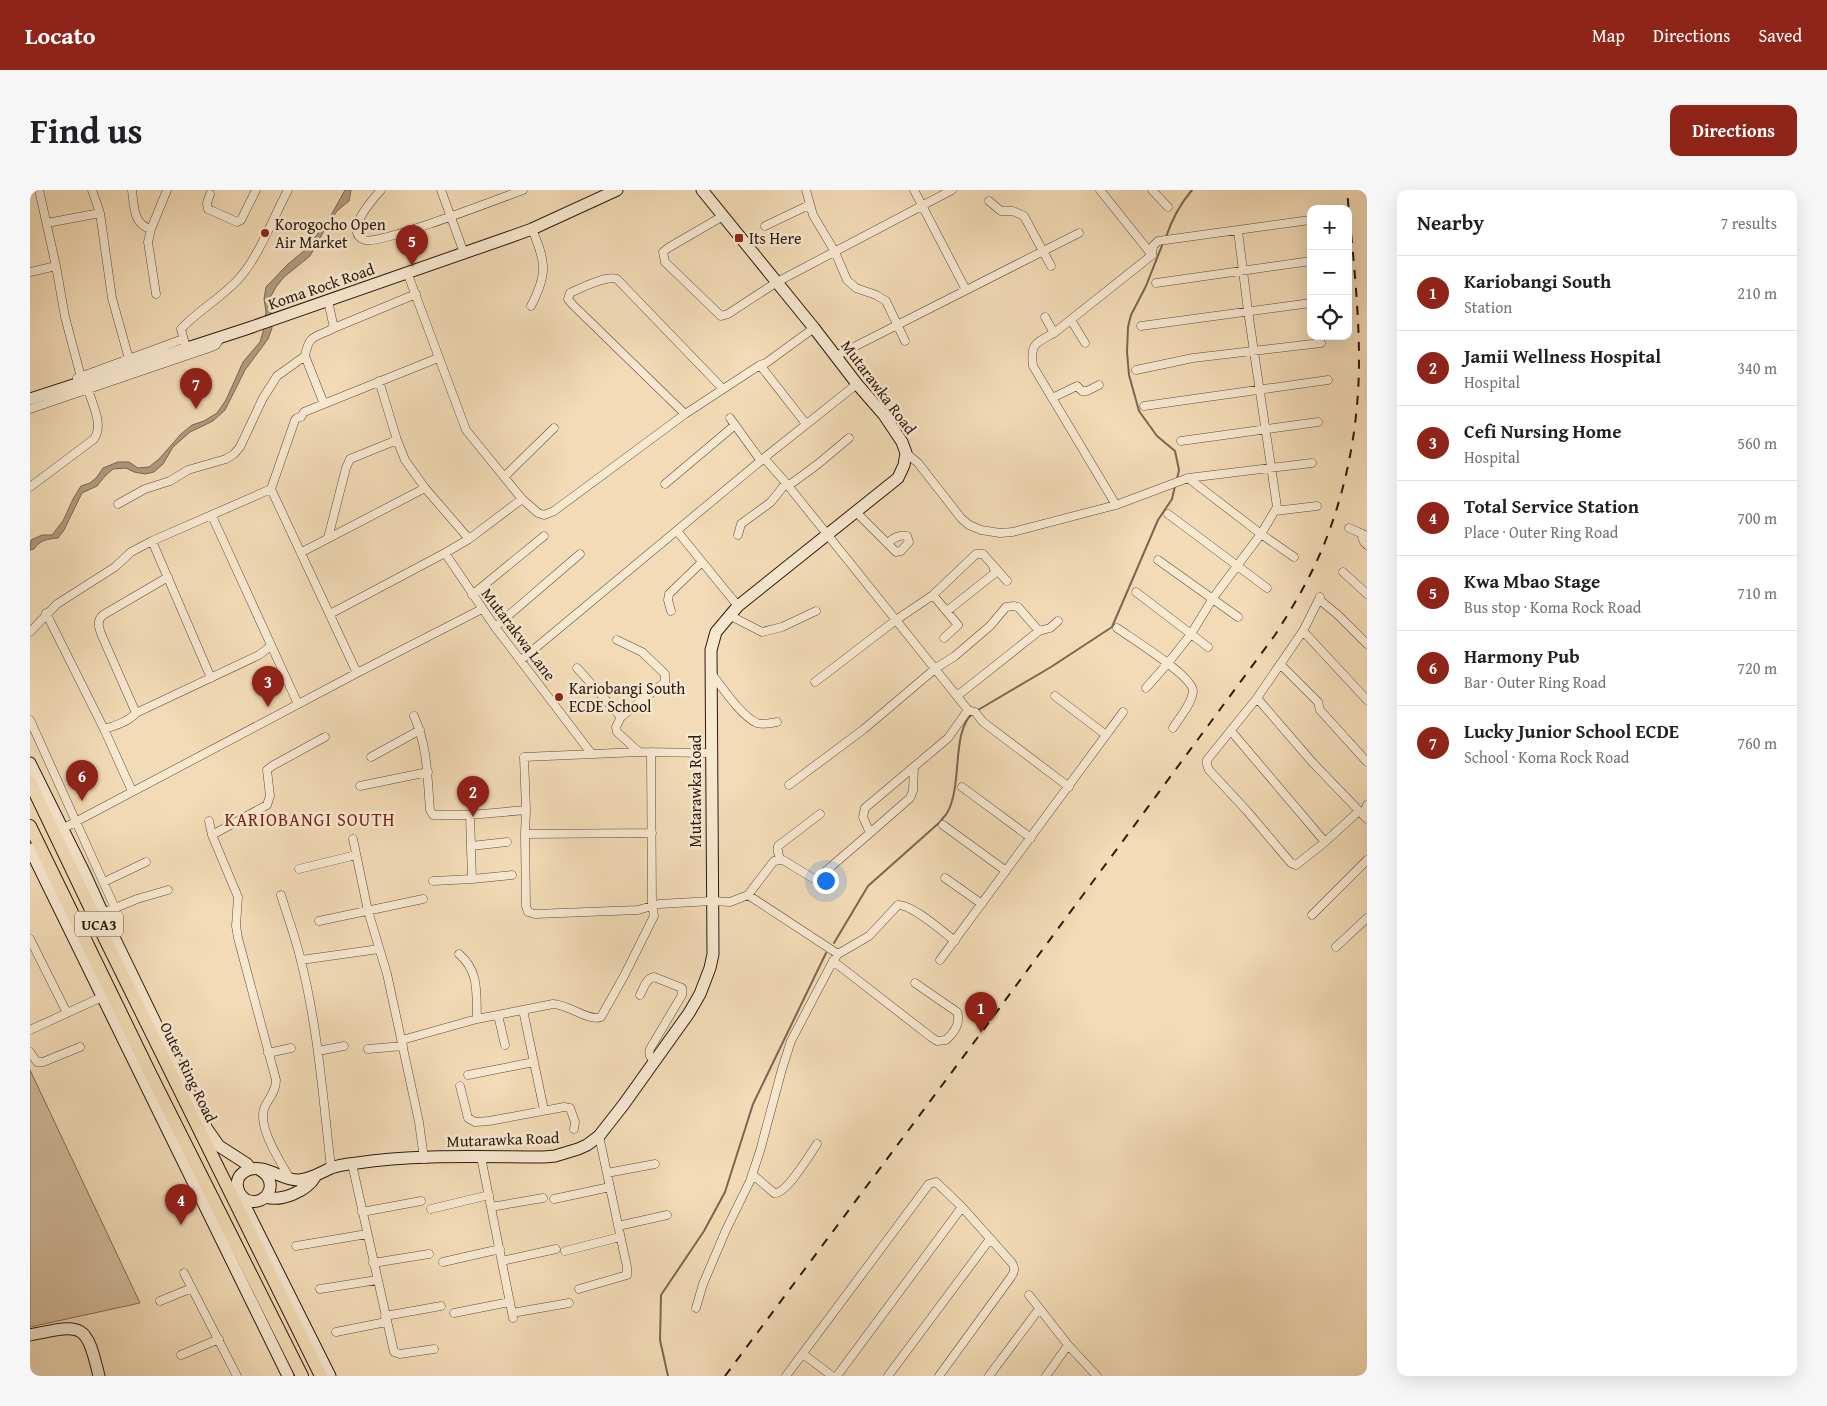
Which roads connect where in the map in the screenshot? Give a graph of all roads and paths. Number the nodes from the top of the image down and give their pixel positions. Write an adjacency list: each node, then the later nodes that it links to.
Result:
1 (39, 190): 26 (street)
2 (92, 190): 22 (street)
3 (132, 190): 29 (street)
4 (167, 190): 29 (street)
5 (256, 190): 17 (street)
6 (288, 190): 62 (street)
7 (381, 190): 24 (street)
8 (441, 190): 24 (street)
9 (523, 190): 24 (street)
10 (617, 190): 28 (main road, Koma Rock Road)
11 (702, 190): 23 (main road, Mutarawka Road)
12 (806, 190): 19 (street)
13 (914, 190): 20 (street)
14 (952, 190): 20 (street)
15 (1100, 190): 35 (street)
16 (1152, 190): 21 (street)
17 (208, 191)
18 (989, 201): 32 (street)
19 (810, 204): 27 (street); 33 (street)
20 (922, 205): 33 (street); 44 (street)
21 (1168, 206)
22 (100, 213): 26 (street); 66 (street)
23 (722, 216): 42 (main road, Mutarawka Road); 42 (street)
24 (450, 217): 34 (street)
25 (1307, 220): 30 (street)
26 (47, 223): 37 (street)
27 (765, 226)
28 (532, 229): 34 (main road, Koma Rock Road); 49 (street)
29 (151, 230): 45 (street)
30 (1238, 231): 35 (street); 39 (street)
31 (1078, 233): 32 (street)
32 (1043, 251): 38 (street); 44 (street)
33 (835, 252): 42 (street); 53 (street)
34 (464, 253): 41 (main road, Koma Rock Road)
35 (1152, 255): 52 (street)
36 (1307, 262): 39 (street)
37 (56, 266): 40 (street); 70 (street)
38 (1051, 266)
39 (1243, 271): 43 (street); 50 (street)
40 (30, 272)
41 (407, 272): 46 (street); 47 (main road, Koma Rock Road)
42 (777, 282): 56 (main road, Mutarawka Road)
43 (1156, 284)
44 (966, 290): 53 (street)
45 (156, 294)
46 (416, 294): 55 (street); 67 (street)
47 (328, 301): 55 (street); 58 (main road, Koma Rock Road)
48 (1307, 304): 50 (street)
49 (530, 306)
50 (1248, 311): 54 (street); 63 (street)
51 (1045, 317): 57 (street)
52 (1071, 320): 57 (street); 60 (street)
53 (898, 325): 59 (street); 65 (street)
54 (1141, 326)
55 (334, 328): 64 (street)
56 (814, 328): 65 (main road, Mutarawka Road); 68 (street)
57 (1054, 333): 79 (street)
58 (220, 337): 62 (main road, Koma Rock Road); 75 (street)
59 (905, 341)
60 (1086, 343)
61 (1321, 343): 63 (street)
62 (184, 344): 66 (street); 80 (main road, Koma Rock Road)
63 (1254, 350): 69 (street); 77 (street)
64 (305, 356): 81 (street); 106 (street)
65 (836, 356): 73 (main road, Mutarawka Road)
66 (129, 358): 70 (street)
67 (438, 358): 72 (street); 98 (street)
68 (760, 365): 76 (street); 87 (street)
69 (1136, 370)
70 (81, 377): 78 (street)
71 (1328, 380): 77 (street)
72 (379, 381): 81 (street); 92 (street)
73 (857, 384): 87 (street); 94 (main road, Mutarawka Road)
74 (1099, 385): 79 (street)
75 (88, 389): 83 (street); 102 (street)
76 (723, 389): 84 (street); 84 (street)
77 (1259, 389): 82 (street); 90 (street)
78 (30, 394)
79 (1052, 398): 107 (street)
80 (30, 399)
81 (324, 404): 104 (street)
82 (1144, 406)
83 (30, 409)
84 (685, 414): 105 (street)
85 (730, 418): 88 (street)
86 (1318, 422): 90 (street)
87 (806, 424): 95 (street)
88 (735, 425): 95 (street); 100 (street)
89 (554, 428): 98 (street)
90 (1265, 430): 93 (street); 97 (street)
91 (848, 438): 101 (street)
92 (397, 440): 103 (street); 120 (street)
93 (1181, 440)
94 (906, 453): 107 (street); 110 (main road, Mutarawka Road)
95 (762, 460): 101 (street); 114 (street)
96 (1312, 463): 97 (street)
97 (1271, 468): 99 (street); 109 (street)
98 (504, 477): 105 (street)
99 (1188, 478): 107 (street); 116 (street)
100 (665, 484)
101 (787, 484): 115 (street); 117 (street)
102 (30, 487)
103 (425, 488): 120 (street); 121 (street)
104 (271, 489): 112 (street); 125 (street)
105 (522, 498): 121 (street)
106 (118, 504)
107 (1116, 505)
108 (1317, 506): 109 (street)
109 (1276, 511): 116 (street)
110 (856, 512): 115 (main road, Mutarawka Road); 123 (street)
111 (1168, 514): 132 (street)
112 (212, 516): 122 (street); 162 (street)
113 (1349, 528): 118 (street)
114 (677, 531): 130 (street); 164 (street)
115 (827, 534): 142 (main road, Mutarawka Road); 151 (street)
116 (1261, 534): 128 (street); 132 (street)
117 (738, 535)
118 (1364, 535): 124 (street)
119 (544, 536): 139 (street)
120 (328, 538): 125 (street)
121 (469, 539): 126 (street)
122 (152, 541): 134 (street); 147 (street)
123 (887, 543)
124 (1367, 545)
125 (302, 552): 148 (street)
126 (445, 553): 139 (street, Mutarakwa Lane); 148 (street)
127 (580, 554): 153 (street)
128 (1294, 557)
129 (1158, 560): 141 (street)
130 (702, 562): 142 (street); 144 (street)
131 (993, 566): 135 (street); 140 (street); 146 (street)
132 (1237, 566): 136 (street); 141 (street)
133 (1343, 572): 138 (street)
134 (168, 577): 171 (street); 181 (street)
135 (1007, 581)
136 (1267, 588)
137 (1136, 592): 158 (street)
138 (1367, 594)
139 (472, 595): 143 (street, Mutarakwa Lane)
140 (933, 595): 146 (street); 151 (street)
141 (1212, 598): 150 (street); 158 (street)
142 (738, 606): 149 (main road, Mutarawka Road)
143 (482, 609): 153 (street, Mutarakwa Lane); 169 (street)
144 (672, 611)
145 (816, 611): 149 (street)
146 (947, 611): 159 (street)
147 (46, 613): 157 (street); 187 (street)
148 (330, 614): 169 (street)
149 (729, 615): 170 (main road, Mutarawka Road)
150 (1238, 617)
151 (896, 620): 168 (street); 172 (street)
152 (1058, 620): 155 (street)
153 (495, 627): 164 (street, Mutarakwa Lane)
154 (1117, 628): 165 (street)
155 (1039, 631): 168 (street); 174 (street)
156 (1303, 631): 161 (street); 166 (street); 177 (street)
157 (30, 632)
158 (1191, 634): 163 (street); 165 (street)
159 (944, 638)
160 (616, 640): 183 (street)
161 (1367, 644)
162 (271, 646): 171 (street); 178 (street)
163 (1208, 647)
164 (521, 660): 194 (street, Mutarakwa Lane)
165 (1168, 664): 173 (street); 186 (street)
166 (1280, 664): 176 (street); 197 (street)
167 (577, 668): 183 (street)
168 (936, 668): 174 (street); 202 (street)
169 (357, 673): 178 (street)
170 (711, 673): 185 (street); 195 (main road, Mutarawka Road)
171 (211, 678): 181 (street)
172 (815, 682)
173 (1146, 688)
174 (957, 696): 179 (street)
175 (1055, 696): 190 (street)
176 (1257, 698): 189 (street); 208 (street)
177 (1367, 700)
178 (298, 704): 206 (street)
179 (968, 710): 199 (street); 205 (street)
180 (1123, 712): 190 (street)
181 (136, 713): 187 (street)
182 (414, 716): 188 (street)
183 (621, 717): 192 (street)
184 (30, 720): 212 (street)
185 (777, 722)
186 (1172, 728)
187 (104, 729): 206 (street)
188 (420, 730): 196 (street); 200 (street)
189 (1232, 731): 223 (street); 223 (street)
190 (1106, 736): 205 (street)
191 (325, 737): 219 (street)
192 (639, 752): 193 (street); 194 (street)
193 (651, 752): 195 (street); 216 (street)
194 (591, 753): 207 (street)
195 (711, 753): 242 (main road, Mutarawka Road)
196 (370, 757)
197 (1367, 762)
198 (30, 763): 215 (main road, UCA3)
199 (914, 767): 217 (street); 217 (street)
200 (428, 772): 203 (street); 210 (street)
201 (30, 782): 237 (main road, Outer Ring Road / UCA3)
202 (789, 785)
203 (360, 786)
204 (962, 787): 220 (street)
205 (1069, 787): 220 (street)
206 (132, 791): 212 (street)
207 (526, 810): 210 (street); 218 (street)
208 (1365, 812): 223 (street)
209 (820, 814): 227 (street)
210 (470, 815): 224 (street)
211 (209, 821): 219 (street)
212 (76, 822): 215 (street); 236 (street)
213 (944, 825): 231 (street)
214 (30, 826): 343 (main road, UCA3)
215 (62, 829): 247 (main road, UCA3)
216 (652, 833): 218 (street); 244 (street)
217 (870, 833): 227 (street)
218 (524, 834): 244 (street)
219 (212, 835): 275 (street)
220 (1031, 838): 231 (street)
221 (353, 839): 226 (street)
222 (507, 842): 224 (street)
223 (1325, 842)
224 (471, 846): 234 (street)
225 (30, 849): 261 (main road, UCA3)
226 (356, 855): 230 (street); 246 (street)
227 (780, 859): 239 (street)
228 (1367, 860): 248 (street)
229 (146, 862): 236 (street)
230 (299, 869)
231 (1006, 872): 243 (street)
232 (512, 875): 234 (street)
233 (946, 878): 243 (street)
234 (472, 880): 235 (street)
235 (433, 881)
236 (104, 882): 245 (street)
237 (81, 888): 247 (main road); 344 (main road, Outer Ring Road / UCA3)
238 (168, 890): 245 (street)
239 (748, 894): 242 (street); 256 (street)
240 (281, 895): 257 (street)
241 (423, 899): 246 (street)
242 (712, 901): 244 (street); 276 (main road, Mutarawka Road)
243 (982, 904): 252 (street)
244 (652, 905): 262 (street)
245 (115, 908): 247 (street)
246 (368, 911): 250 (street); 254 (street)
247 (103, 914): 289 (main road, Mutarawka Road / UCA3)
248 (1312, 915)
249 (1367, 918): 253 (street)
250 (319, 921)
251 (30, 939): 263 (street)
252 (954, 941): 256 (street); 258 (street)
253 (1336, 947)
254 (379, 949): 257 (street); 267 (street)
255 (459, 954): 265 (street)
256 (835, 958): 259 (street); 291 (street)
257 (301, 960): 273 (street)
258 (940, 960)
259 (916, 983)
260 (640, 995): 276 (street)
261 (102, 997): 263 (street); 342 (main road, UCA3)
262 (523, 1010): 264 (street); 277 (street)
263 (67, 1013): 266 (street)
264 (498, 1015): 265 (street); 268 (street)
265 (477, 1019): 267 (street)
266 (30, 1030)
267 (402, 1043): 272 (street); 285 (street)
268 (505, 1045)
269 (344, 1046): 273 (street)
270 (80, 1047): 274 (street)
271 (291, 1048): 275 (street)
272 (368, 1049)
273 (318, 1051): 288 (street)
274 (30, 1052)
275 (268, 1053): 293 (street)
276 (655, 1061): 282 (main road, Mutarawka Road)
277 (534, 1062): 278 (street); 280 (street)
278 (468, 1075)
279 (460, 1086): 280 (street)
280 (544, 1110): 281 (street)
281 (574, 1129)
282 (599, 1136): 284 (main road, Mutarawka Road); 290 (street)
283 (817, 1144): 291 (street)
284 (481, 1157): 285 (main road, Mutarawka Road); 296 (street)
285 (424, 1158): 286 (main road, Mutarawka Road)
286 (352, 1164): 288 (main road, Mutarawka Road); 304 (street)
287 (655, 1164): 290 (street)
288 (331, 1168): 292 (main road, Mutarawka Road)
289 (255, 1170): 293 (main road, Mutarawka Road); 295 (main road); 299 (main road)
290 (607, 1173): 294 (street)
291 (752, 1174): 329 (street)
292 (316, 1176): 293 (main road, Mutarawka Road); 299 (main road)
293 (290, 1179)
294 (610, 1187): 298 (street); 306 (street)
295 (238, 1192): 299 (main road); 308 (main road)
296 (489, 1195): 302 (street); 303 (street)
297 (543, 1198): 303 (street)
298 (554, 1198)
299 (264, 1199): 308 (main road)
300 (421, 1201): 304 (street)
301 (962, 1207): 310 (street); 338 (street); 348 (street)
302 (431, 1208)
303 (491, 1208): 312 (street)
304 (362, 1212): 307 (street)
305 (667, 1215): 306 (street)
306 (618, 1226): 309 (street)
307 (367, 1234): 311 (street); 318 (street)
308 (260, 1236): 345 (main road)
309 (620, 1237): 314 (street); 323 (street)
310 (990, 1239): 349 (street); 350 (street)
311 (296, 1246)
312 (500, 1249): 316 (street); 317 (street)
313 (556, 1249): 317 (street)
314 (565, 1251)
315 (430, 1254): 318 (street)
316 (443, 1262)
317 (502, 1262): 326 (street)
318 (373, 1263): 320 (street)
319 (184, 1273): 321 (street)
320 (377, 1280): 322 (street); 332 (street)
321 (192, 1288): 325 (street); 335 (street)
322 (320, 1289)
323 (579, 1289)
324 (1028, 1295): 330 (street)
325 (160, 1301)
326 (510, 1302): 327 (street); 331 (street)
327 (569, 1303)
328 (441, 1306): 332 (street)
329 (696, 1308)
330 (1039, 1309): 336 (street); 351 (street)
331 (454, 1313)
332 (386, 1319): 333 (street); 337 (street)
333 (336, 1332)
334 (30, 1335): 340 (main road)
335 (219, 1339): 339 (street); 341 (street)
336 (1068, 1345): 352 (street); 353 (street)
337 (434, 1349)
338 (802, 1354): 346 (street); 347 (street)
339 (181, 1355)
340 (99, 1376)
341 (236, 1376)
342 (288, 1376)
343 (302, 1376)
344 (321, 1376)
345 (330, 1376)
346 (786, 1376)
347 (832, 1376)
348 (837, 1376)
349 (888, 1376)
350 (939, 1376)
351 (989, 1376)
352 (1046, 1376)
353 (1097, 1376)

